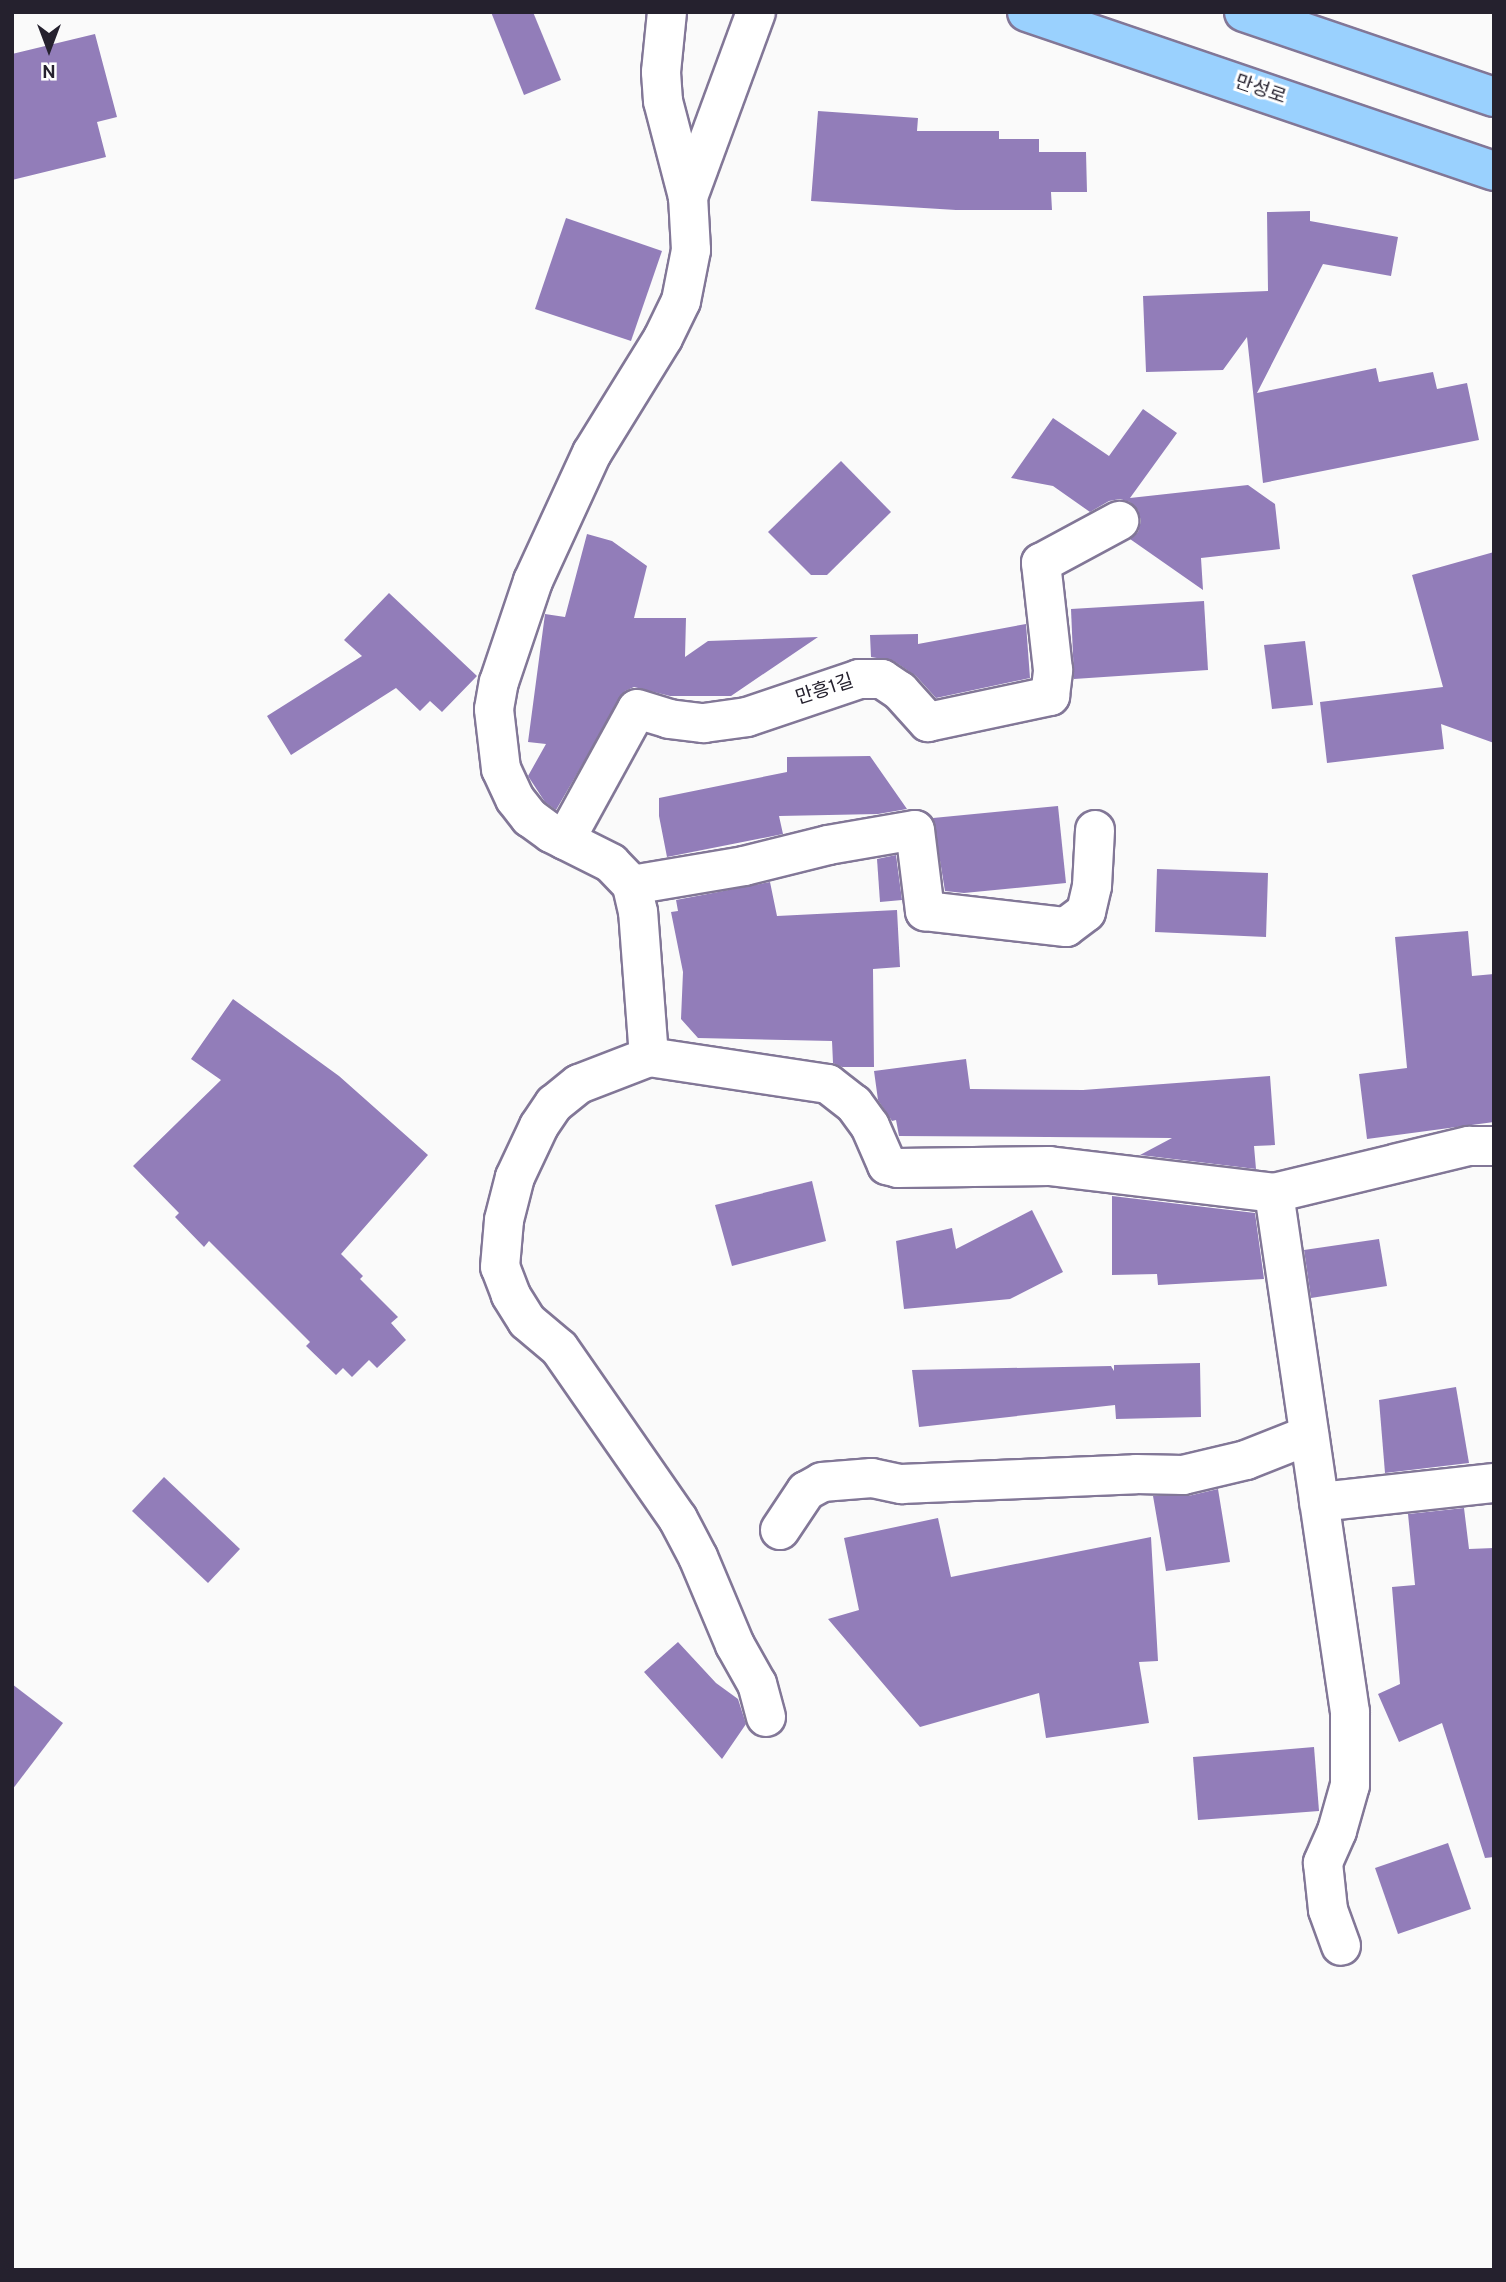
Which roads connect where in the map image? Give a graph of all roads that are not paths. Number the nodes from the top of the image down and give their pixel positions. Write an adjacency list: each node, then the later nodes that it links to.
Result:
1 (667, 12): 7 (street)
2 (756, 12): 7 (street)
3 (1027, 12): 6 (main road, 만성로)
4 (1244, 12): 5 (main road)
5 (1494, 97)
6 (1494, 171)
7 (688, 197): 10 (street)
8 (1119, 521): 10 (street, 만흥1길)
9 (1095, 830): 11 (street)
10 (565, 840): 11 (street)
11 (632, 885): 12 (street)
12 (649, 1057): 14 (street); 19 (street)
13 (1494, 1146): 14 (street)
14 (1274, 1194): 15 (street)
15 (1309, 1434): 17 (street); 18 (street)
16 (1494, 1483): 17 (street)
17 (1319, 1503): 20 (street)
18 (780, 1530)
19 (766, 1717)
20 (1341, 1946)

